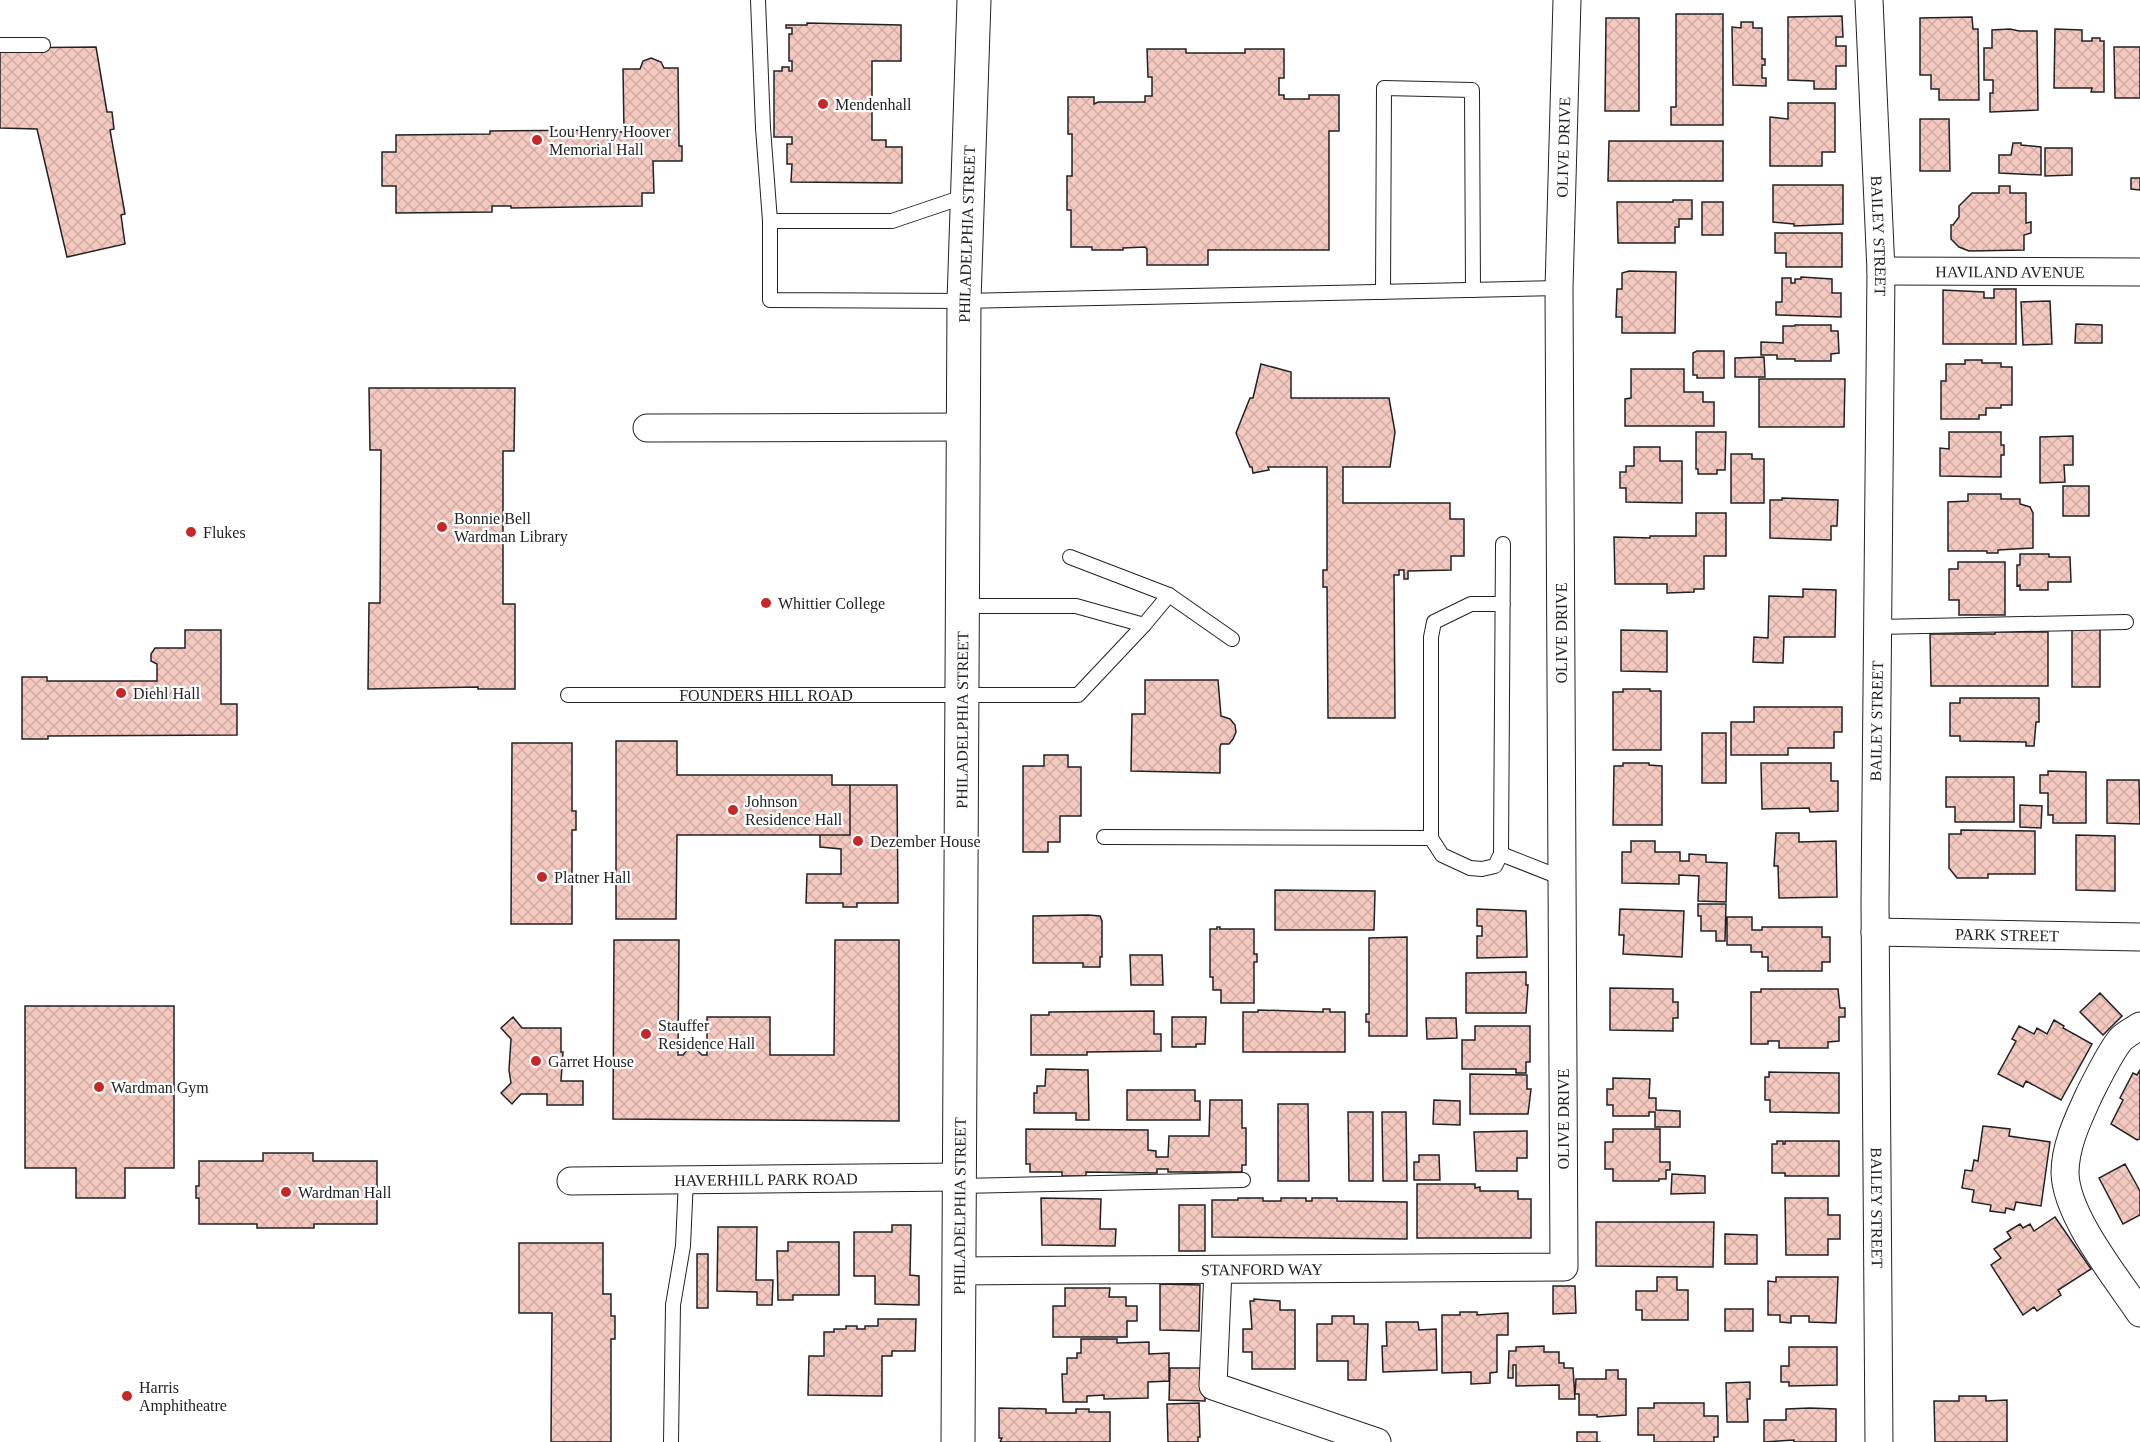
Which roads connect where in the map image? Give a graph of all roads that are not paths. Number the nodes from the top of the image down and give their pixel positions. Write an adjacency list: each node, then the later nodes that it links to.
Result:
1 (758, 0): 8 (lane)
2 (974, 0): 7 (street, PHILADELPHIA STREET)
3 (1567, 0): 11 (street, OLIVE DRIVE)
4 (1869, 0): 9 (street, BAILEY STREET)
5 (0, 45): 6 (lane)
6 (43, 45)
7 (968, 195): 8 (lane); 14 (street, PHILADELPHIA STREET)
8 (770, 221): 14 (lane)
9 (1881, 272): 10 (street, HAVILAND AVENUE); 24 (street, BAILEY STREET)
10 (2140, 272)
11 (1559, 288): 12 (lane); 31 (street, OLIVE DRIVE)
12 (1473, 290): 13 (lane); 13 (lane)
13 (1383, 292): 14 (lane)
14 (964, 301): 15 (street, PHILADELPHIA STREET)
15 (964, 427): 16 (street); 21 (street, PHILADELPHIA STREET)
16 (646, 428)
17 (1503, 544): 20 (lane)
18 (1070, 557): 19 (lane)
19 (1169, 595): 23 (lane, FOUNDERS HILL ROAD); 25 (lane)
20 (1503, 604): 29 (lane); 30 (lane)
21 (963, 606): 23 (lane); 27 (street, PHILADELPHIA STREET)
22 (2126, 622): 24 (lane)
23 (1144, 625): 27 (lane, FOUNDERS HILL ROAD)
24 (1877, 627): 32 (street, BAILEY STREET)
25 (1232, 639)
26 (568, 695): 27 (lane, FOUNDERS HILL ROAD)
27 (963, 696): 38 (street, PHILADELPHIA STREET)
28 (1104, 837): 29 (lane)
29 (1431, 838): 30 (lane)
30 (1501, 854): 31 (lane)
31 (1562, 878): 39 (street, OLIVE DRIVE)
32 (1875, 932): 33 (street, PARK STREET); 46 (street, BAILEY STREET)
33 (2140, 936)
34 (2140, 1026): 42 (street)
35 (686, 1179): 37 (street, HAVERHILL PARK ROAD); 38 (street, HAVERHILL PARK ROAD); 43 (lane)
36 (1243, 1180): 38 (lane)
37 (571, 1181)
38 (960, 1181): 41 (street, PHILADELPHIA STREET)
39 (1564, 1267): 40 (street, STANFORD WAY)
40 (1218, 1269): 41 (street, STANFORD WAY); 45 (street)
41 (959, 1271): 44 (street, PHILADELPHIA STREET)
42 (2140, 1313)
43 (671, 1442)
44 (958, 1442)
45 (1377, 1442)
46 (1879, 1442)

